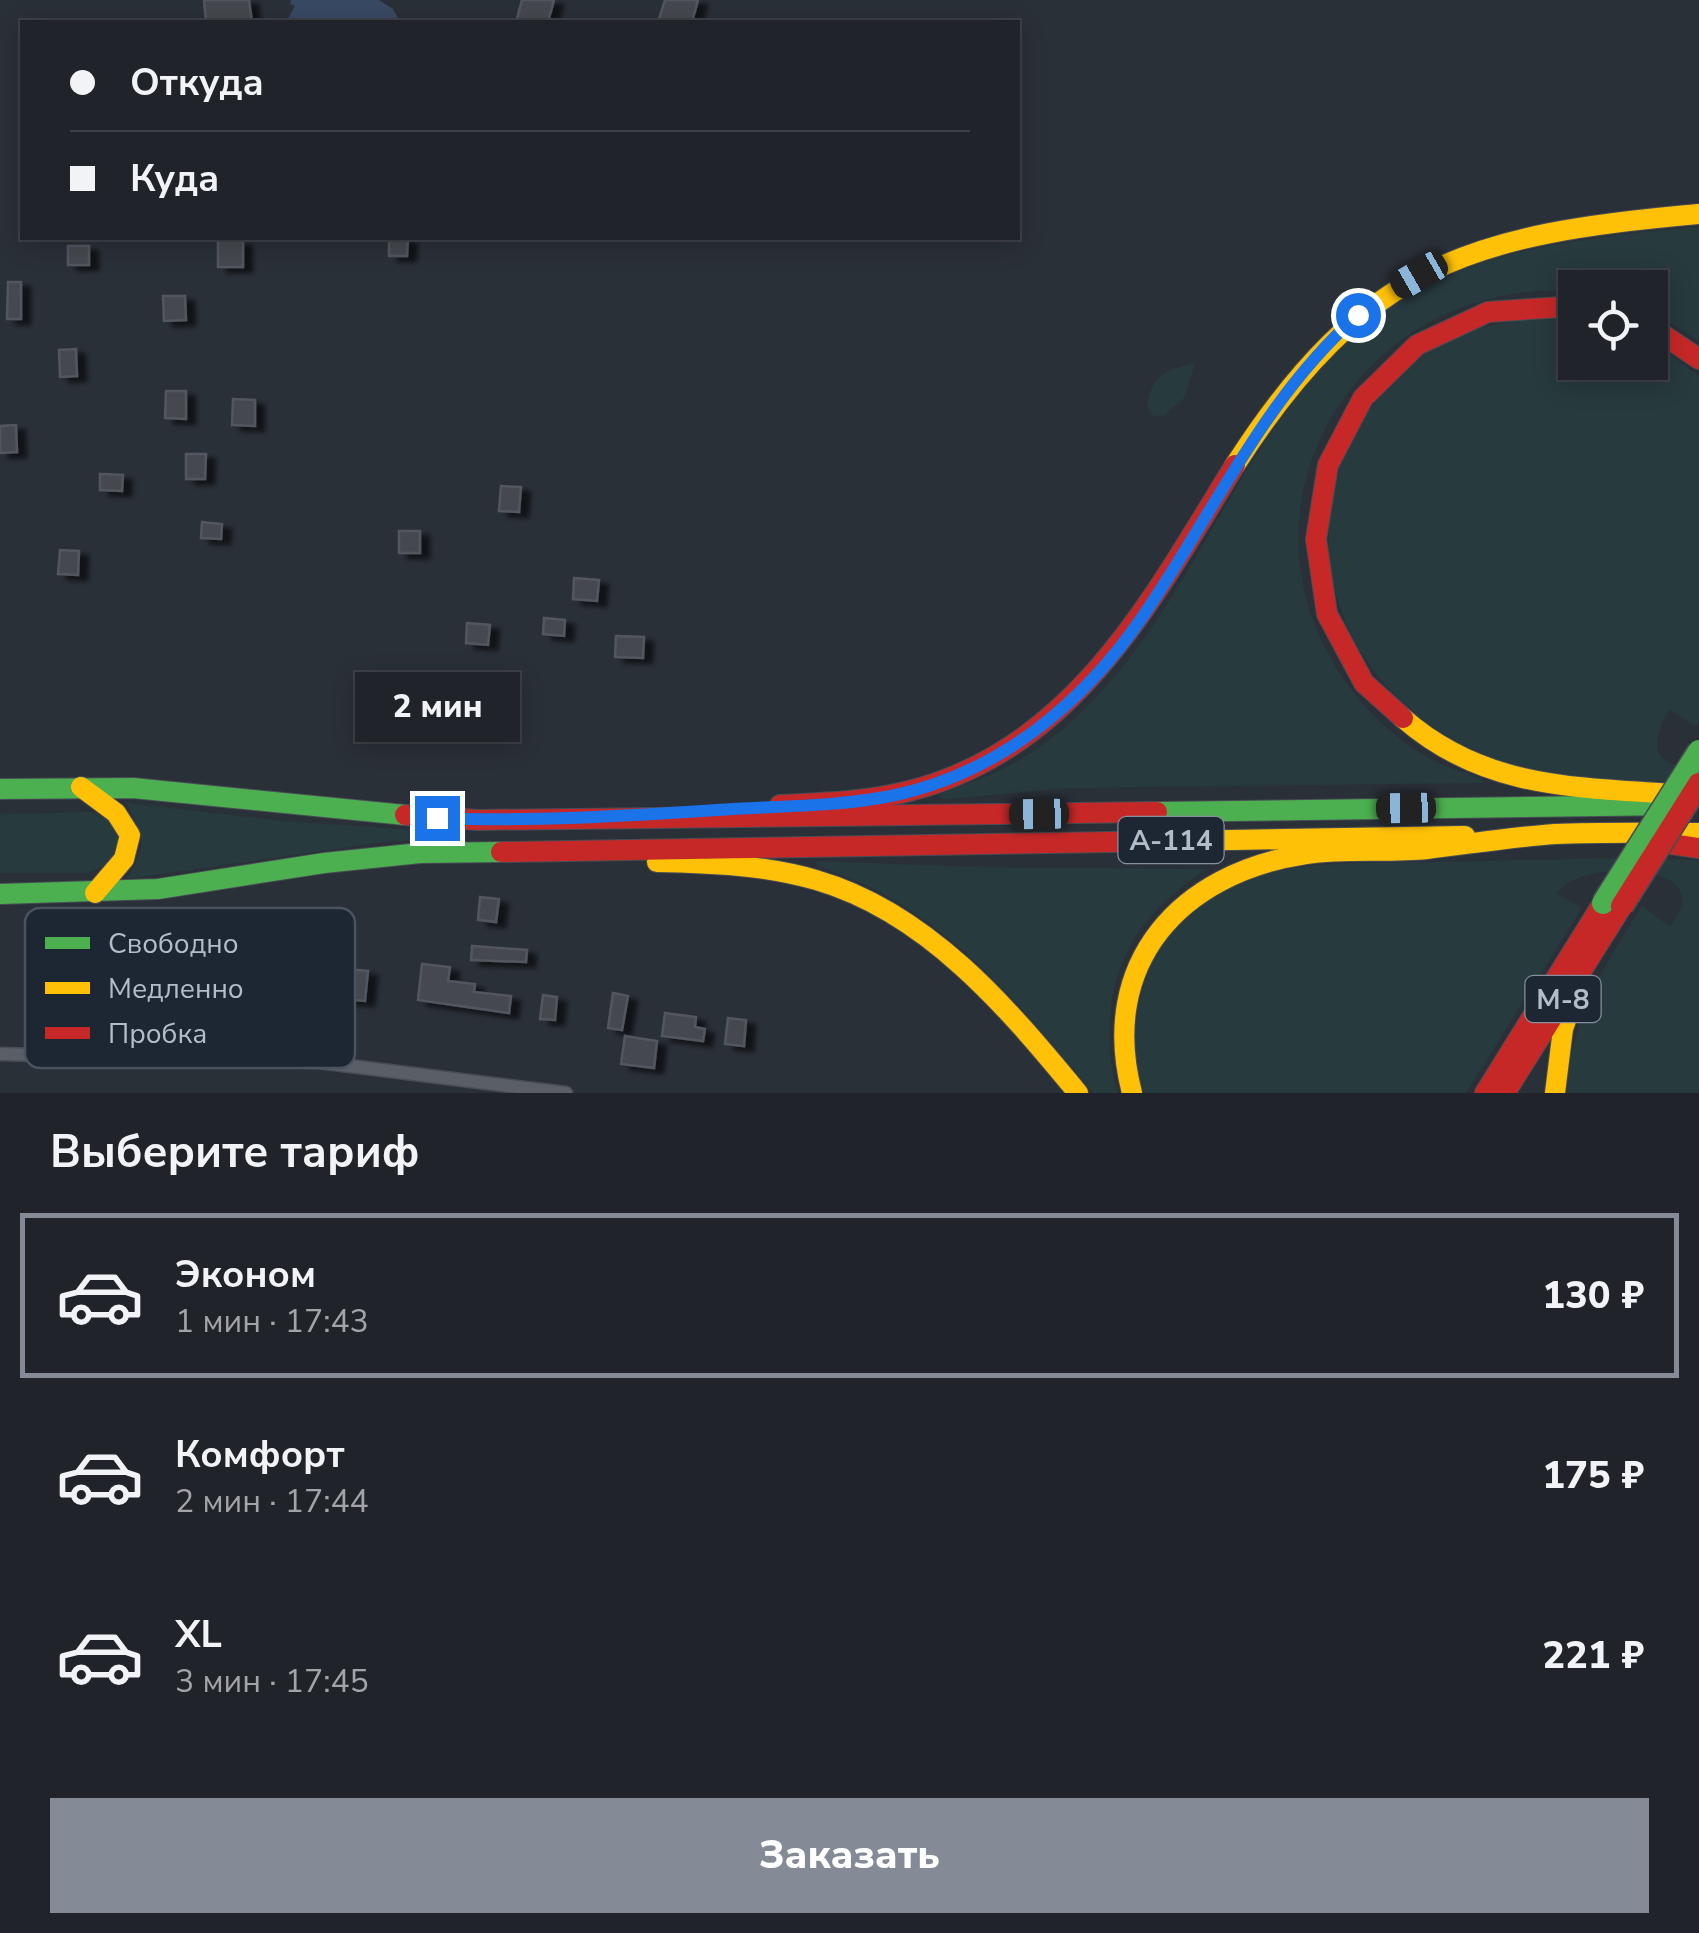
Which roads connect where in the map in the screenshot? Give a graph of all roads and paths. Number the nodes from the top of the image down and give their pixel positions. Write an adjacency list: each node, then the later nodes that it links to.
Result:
1 (1699, 214): 11 (main road)
2 (1558, 306): 9 (main road)
3 (1668, 338): 4 (main road)
4 (1699, 359)
5 (1699, 751): 19 (main road, М-8, bridge)
6 (1699, 784): 19 (main road, М-8, bridge)
7 (79, 786): 8 (main road, А-114); 11 (main road, А-114); 17 (main road)
8 (0, 789)
9 (1699, 796)
10 (1699, 805): 11 (main road, А-114)
11 (569, 820)
12 (1699, 833): 13 (main road, А-114)
13 (1608, 834): 14 (main road, А-114); 15 (main road)
14 (1535, 835): 16 (main road, А-114); 25 (main road)
15 (1699, 848)
16 (510, 851): 17 (main road, А-114); 24 (main road)
17 (95, 893): 18 (main road, А-114)
18 (0, 894)
19 (1613, 904): 26 (main road, М-8); 27 (main road, М-8); 28 (main road)
20 (0, 1054): 21 (street)
21 (25, 1055)
22 (355, 1067): 23 (street)
23 (566, 1093)
24 (1078, 1093)
25 (1132, 1093)
26 (1482, 1093)
27 (1505, 1093)
28 (1555, 1093)

